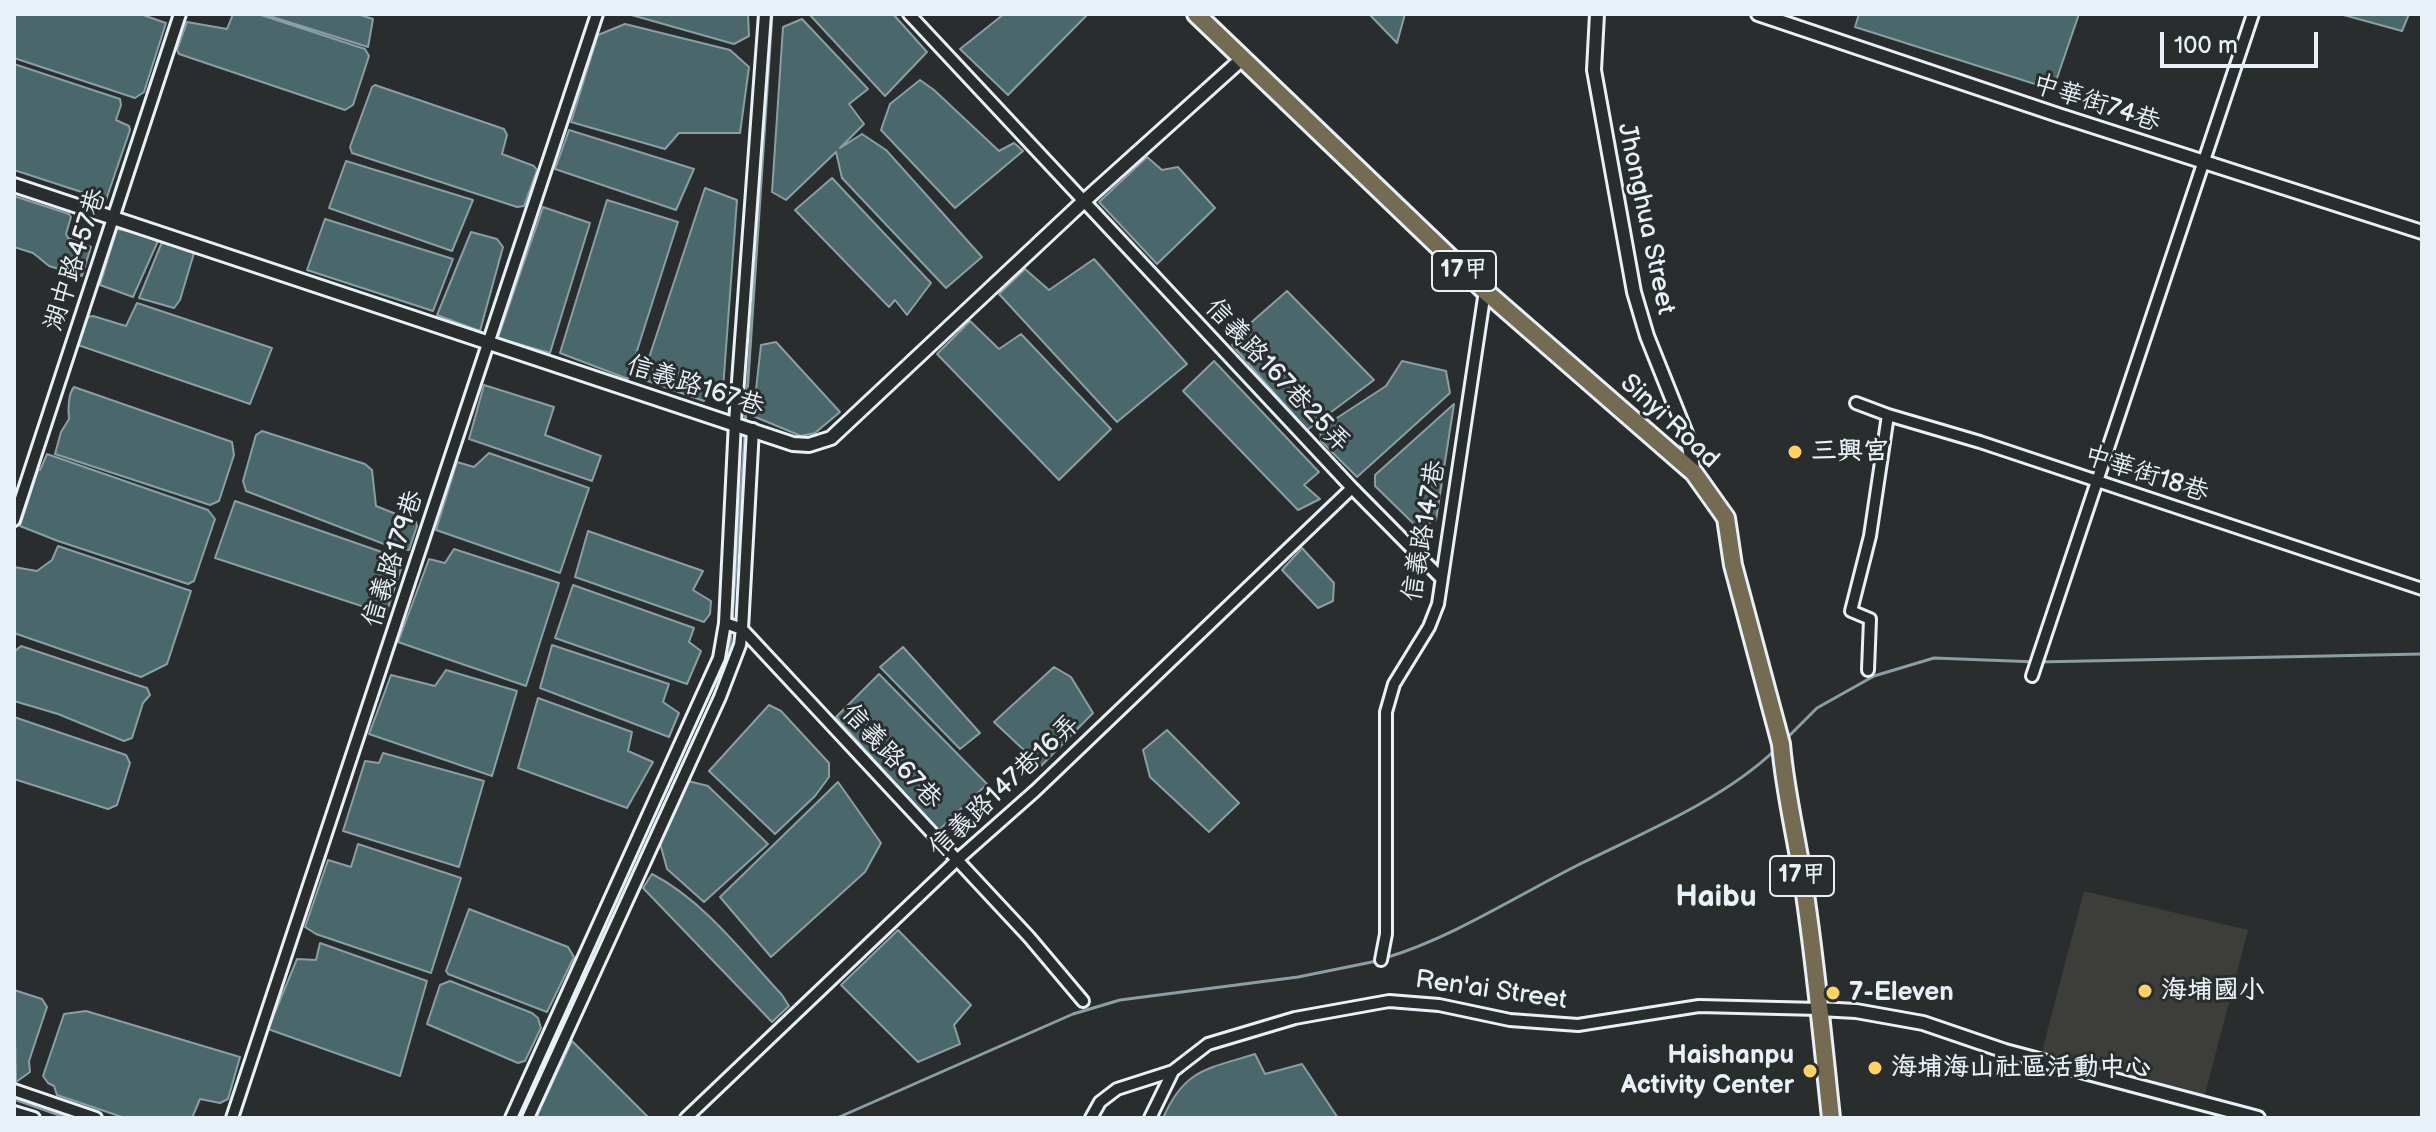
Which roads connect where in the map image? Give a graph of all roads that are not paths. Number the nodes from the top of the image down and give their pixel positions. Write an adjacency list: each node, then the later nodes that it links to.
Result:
1 (180, 14): 14 (street, 湖中路457巷)
2 (597, 14): 17 (street, 信義路179巷)
3 (765, 14): 20 (street)
4 (909, 14): 13 (street, 信義路167巷25弄)
5 (1196, 14): 10 (main road, Sinyi Road / 17甲)
6 (1208, 14): 10 (main road, Sinyi Road / 17甲)
7 (1597, 14): 22 (street, Jhonghua Street)
8 (1758, 14): 11 (street, 中華街74巷)
9 (2253, 14): 11 (street)
10 (1243, 58): 13 (street, 信義路167巷); 16 (main road, Sinyi Road / 17甲)
11 (2205, 162): 15 (street, 中華街74巷); 23 (street)
12 (14, 185): 14 (street, 信義路167巷)
13 (1084, 201): 21 (street, 信義路167巷); 24 (street, 信義路167巷25弄)
14 (113, 217): 17 (street, 信義路167巷); 25 (street, 湖中路457巷)
15 (2422, 232)
16 (1485, 291): 22 (main road, Sinyi Road / 17甲); 26 (street, 信義路147巷)
17 (489, 343): 20 (street, 信義路167巷); 41 (street, 信義路179巷)
18 (1856, 403): 19 (street, 中華街18巷)
19 (1888, 415): 23 (street, 中華街18巷); 30 (street)
20 (735, 422): 21 (street, 信義路167巷); 28 (street)
21 (752, 428): 29 (street)
22 (1694, 473): 35 (main road, Sinyi Road / 17甲)
23 (2097, 482): 27 (street, 中華街18巷); 31 (street)
24 (1352, 488): 26 (street, 信義路167巷25弄); 32 (street, 信義路147巷16弄)
25 (14, 520)
26 (1441, 578): 33 (street, 信義路147巷)
27 (2422, 589)
28 (725, 623): 29 (street, 信義路67巷); 42 (street)
29 (742, 629): 32 (street, 信義路67巷); 43 (street)
30 (1868, 670)
31 (2032, 674)
32 (957, 860): 34 (street, 信義路67巷); 44 (street, 信義路147巷16弄)
33 (1381, 960)
34 (1083, 1001)
35 (1819, 1009): 36 (street, Ren'ai Street); 47 (main road, 17甲); 48 (street)
36 (1173, 1071): 45 (street, Ren'ai Street); 46 (street)
37 (14, 1090): 40 (street)
38 (14, 1112): 39 (street)
39 (34, 1118)
40 (96, 1118)
41 (232, 1118)
42 (511, 1118)
43 (528, 1118)
44 (686, 1118)
45 (1091, 1118)
46 (1150, 1118)
47 (1831, 1118)
48 (2258, 1118)

